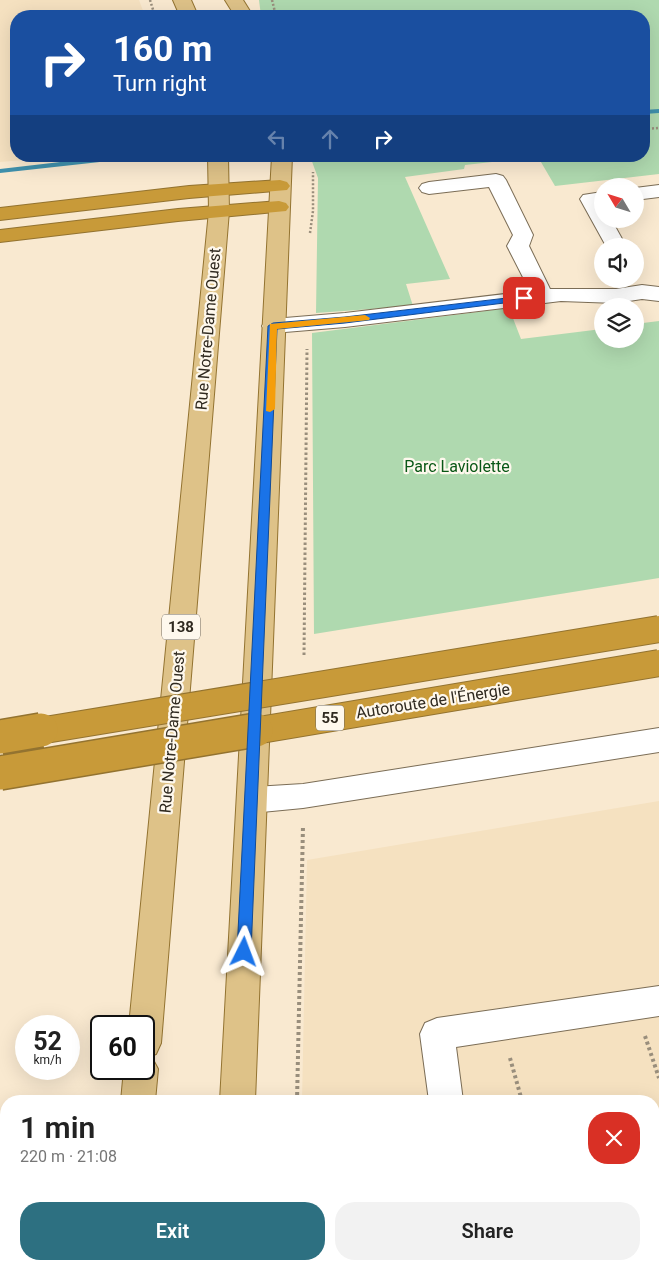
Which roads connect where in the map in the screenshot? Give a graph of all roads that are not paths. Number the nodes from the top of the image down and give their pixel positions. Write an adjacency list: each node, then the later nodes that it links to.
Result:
1 (218, 162): 7 (main road, 138)
2 (282, 162): 6 (main road)
3 (429, 188): 11 (lane)
4 (659, 191): 5 (lane)
5 (644, 193)
6 (280, 196): 7 (highway); 12 (main road)
7 (219, 200): 8 (highway); 9 (highway); 20 (main road, Rue Notre-Dame Ouest / 138)
8 (0, 214)
9 (0, 236)
10 (645, 288): 11 (lane)
11 (543, 296): 12 (lane)
12 (273, 326): 18 (main road)
13 (659, 629): 15 (highway, Autoroute de l'Énergie / 55, bridge)
14 (659, 663): 17 (highway, Autoroute de l'Énergie / 55, bridge)
15 (0, 737)
16 (659, 740): 18 (lane)
17 (0, 773)
18 (252, 800): 23 (main road)
19 (650, 1014): 24 (lane)
20 (146, 1015)
21 (140, 1080): 22 (main road)
22 (139, 1095)
23 (237, 1095)
24 (445, 1095)

